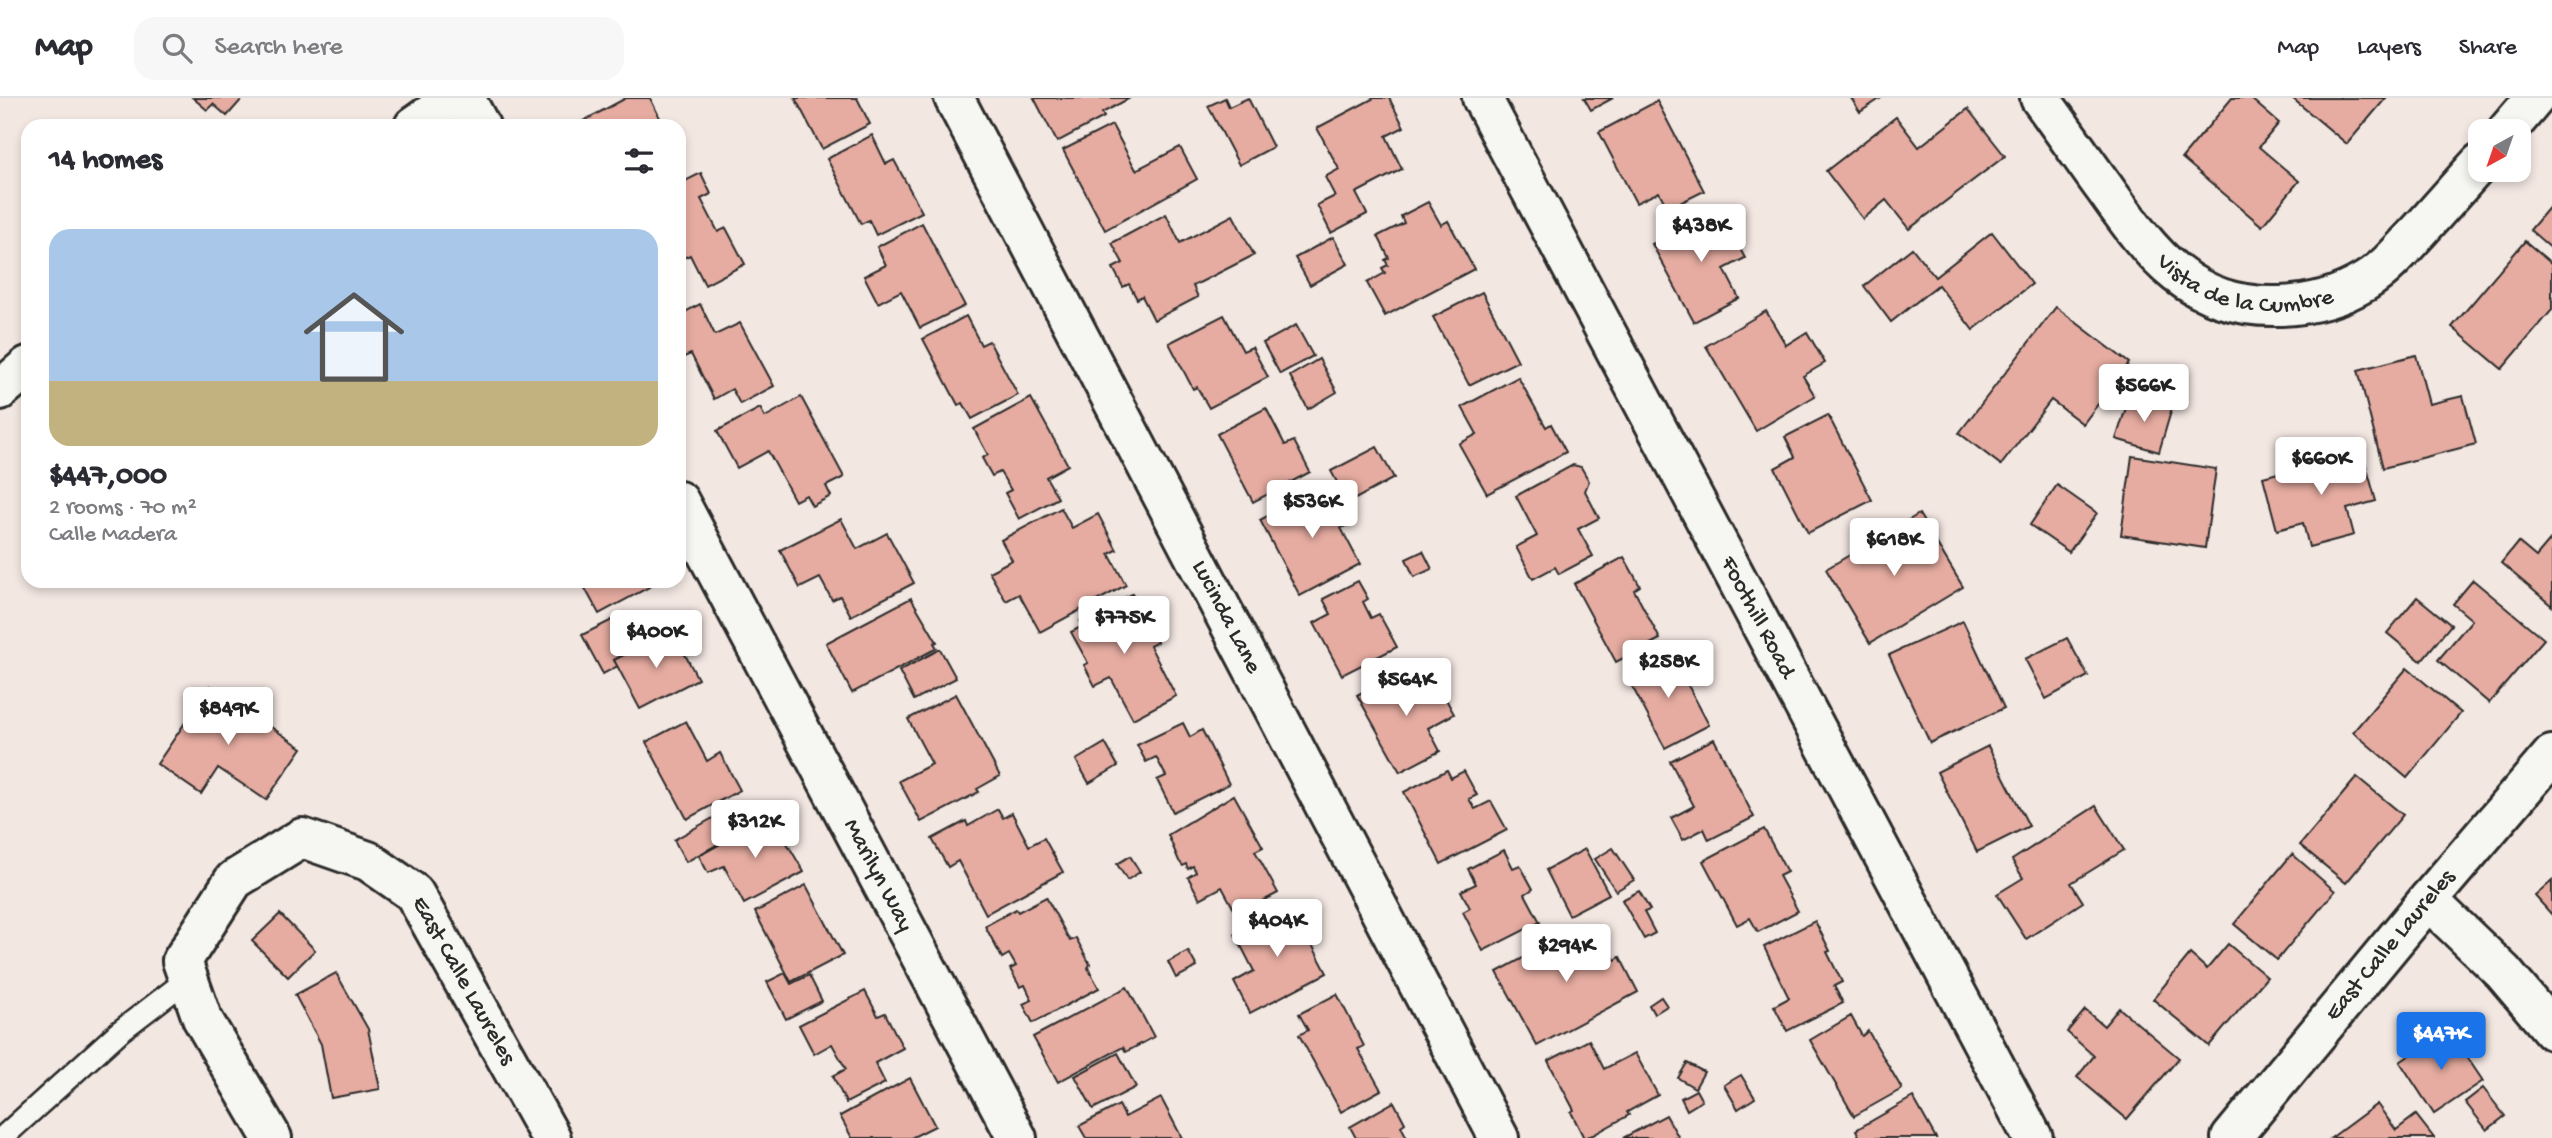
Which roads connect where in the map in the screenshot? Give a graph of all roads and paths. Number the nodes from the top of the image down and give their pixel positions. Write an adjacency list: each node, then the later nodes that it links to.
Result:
1 (454, 98): 7 (street)
2 (465, 98): 8 (street)
3 (954, 98): 22 (street, Lucinda Lane)
4 (1482, 98): 23 (street, Foothill Road)
5 (2040, 98): 10 (street, Vista de la Cumbre)
6 (2535, 98): 9 (street)
7 (424, 119)
8 (476, 119)
9 (2517, 119)
10 (2468, 176)
11 (21, 372): 12 (street)
12 (0, 390)
13 (686, 514): 21 (street, Marilyn Way)
14 (2552, 755): 15 (street, East Calle Laureles)
15 (2428, 900): 17 (street); 24 (street, East Calle Laureles)
16 (188, 979): 18 (lane); 19 (street, East Calle Laureles); 20 (street, East Calle Laureles)
17 (2552, 1030)
18 (2, 1138)
19 (272, 1138)
20 (551, 1138)
21 (1017, 1138)
22 (1499, 1138)
23 (2033, 1138)
24 (2231, 1138)

